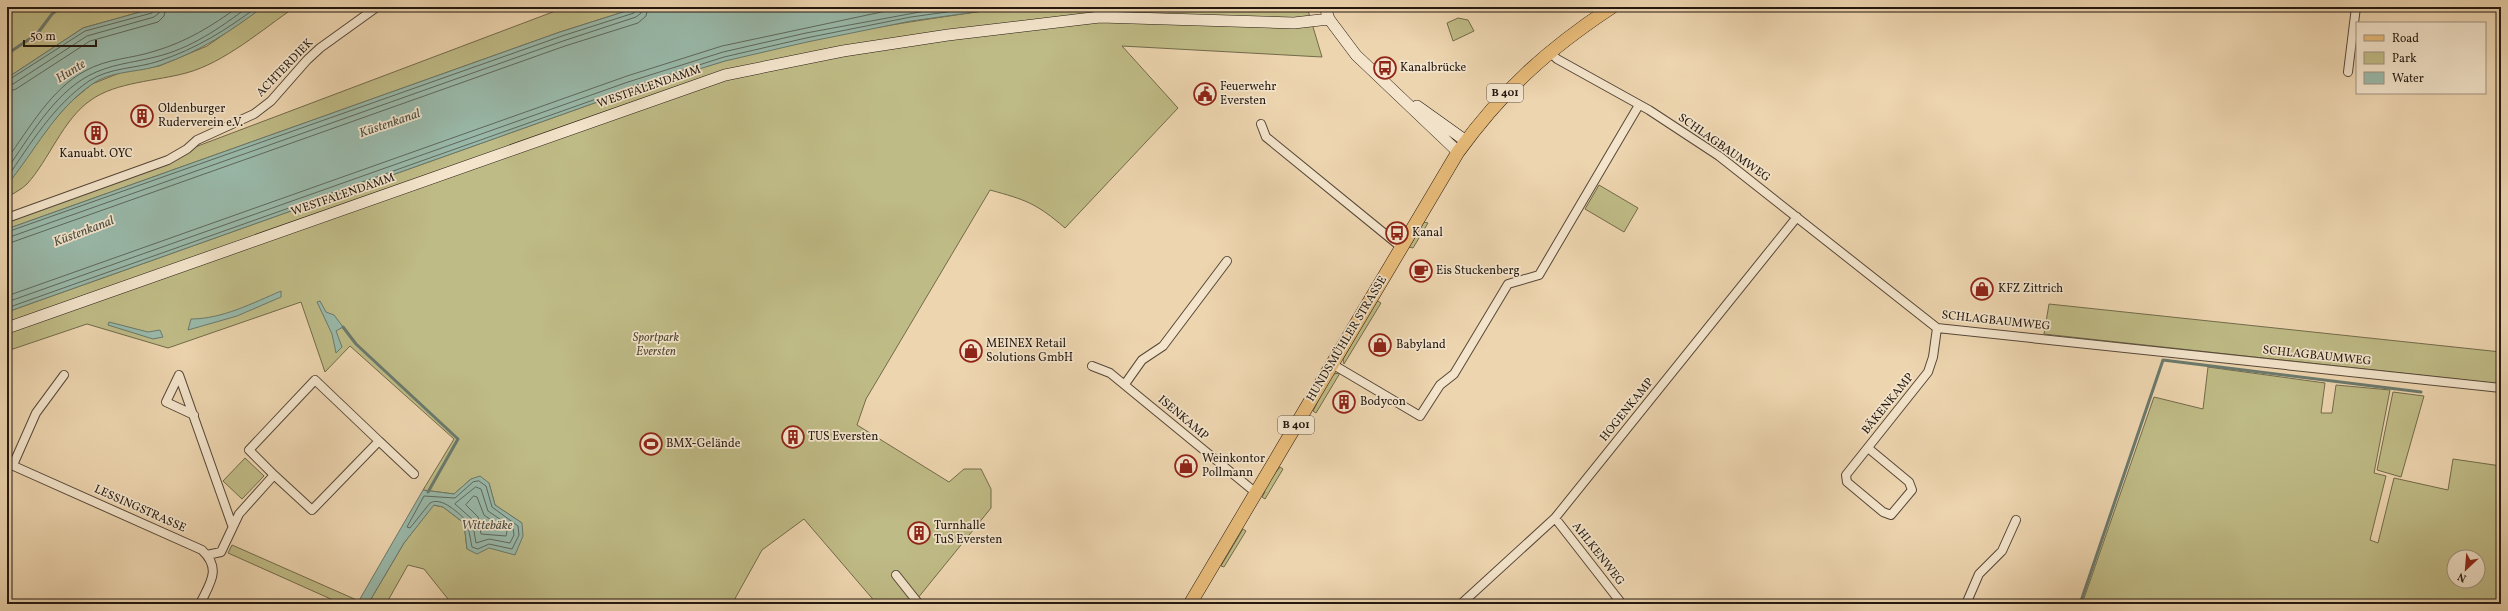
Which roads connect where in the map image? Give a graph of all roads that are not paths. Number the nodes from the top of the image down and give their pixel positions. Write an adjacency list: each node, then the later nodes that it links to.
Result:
1 (377, 7): 14 (street, ACHTERDIEK)
2 (1325, 7): 5 (street)
3 (1612, 7): 6 (main road, B 401)
4 (2356, 7): 7 (street)
5 (1329, 19): 8 (street); 17 (street, WESTFALENDAMM)
6 (1550, 52): 9 (street, SCHLAGBAUMWEG); 11 (main road, B 401)
7 (2348, 72)
8 (1391, 89): 11 (street); 12 (street)
9 (1639, 105): 13 (street, SCHLAGBAUMWEG); 19 (street)
10 (1261, 124): 15 (street)
11 (1466, 141): 12 (main road, B 401)
12 (1458, 152): 15 (main road, HUNDSMÜHLER STRASSE / B 401)
13 (1797, 217): 18 (street, SCHLAGBAUMWEG); 31 (street, HOGENKAMP)
14 (7, 218)
15 (1401, 247): 19 (main road, HUNDSMÜHLER STRASSE / B 401)
16 (1227, 261): 22 (street)
17 (7, 328)
18 (1937, 328): 23 (street, SCHLAGBAUMWEG); 26 (street, BÄKENKAMP)
19 (1332, 364): 30 (main road, HUNDSMÜHLER STRASSE / B 401)
20 (1092, 366): 22 (street, ISENKAMP)
21 (64, 375): 27 (street, LESSINGSTRASSE)
22 (1125, 384): 30 (street, ISENKAMP)
23 (2501, 388)
24 (194, 415): 24 (street); 33 (street)
25 (379, 440): 28 (street); 29 (street); 29 (street)
26 (1868, 448): 26 (street, BÄKENKAMP)
27 (10, 464): 34 (street, LESSINGSTRASSE)
28 (414, 474)
29 (274, 475): 33 (street)
30 (1256, 492): 38 (main road, HUNDSMÜHLER STRASSE / B 401)
31 (1555, 518): 39 (street, HOGENKAMP); 40 (street, AHLKENWEG)
32 (2016, 520): 41 (street)
33 (232, 525): 34 (street)
34 (207, 555): 36 (street)
35 (896, 575): 37 (street)
36 (200, 604)
37 (919, 604)
38 (1190, 604)
39 (1462, 604)
40 (1622, 604)
41 (1966, 604)

